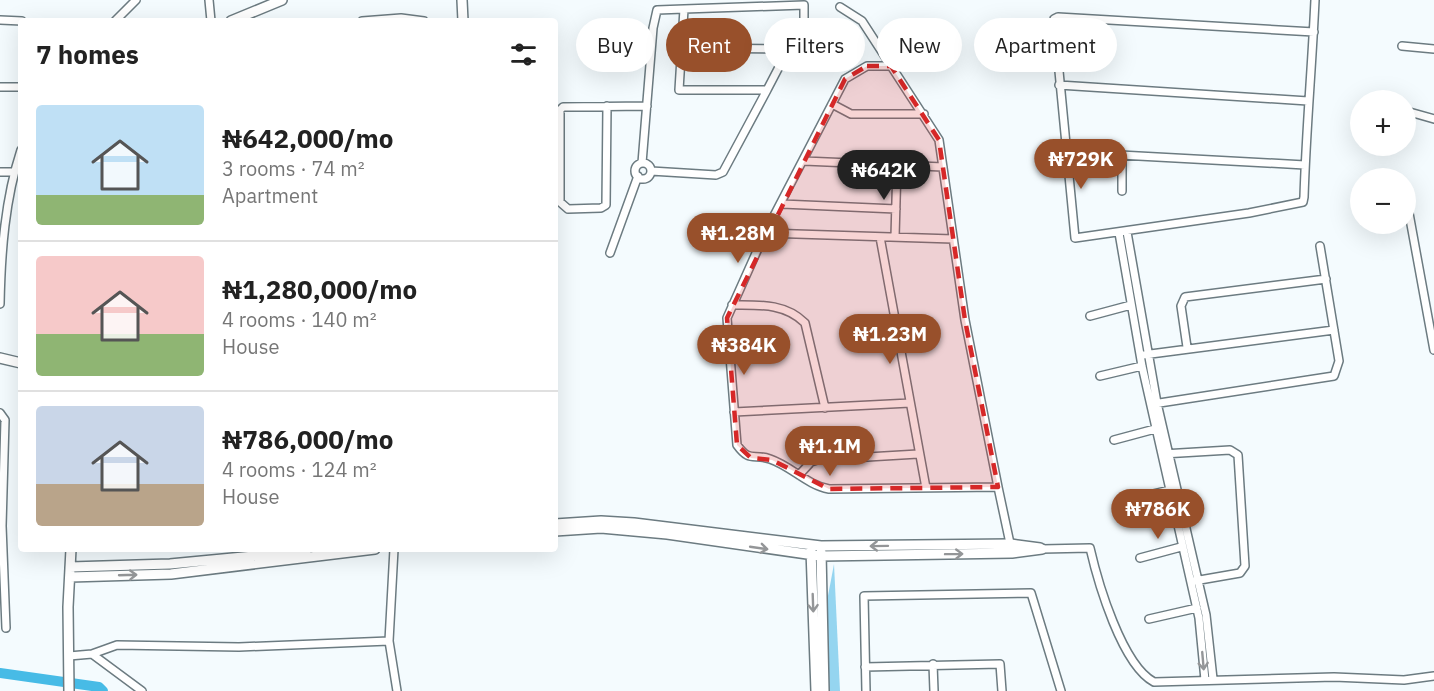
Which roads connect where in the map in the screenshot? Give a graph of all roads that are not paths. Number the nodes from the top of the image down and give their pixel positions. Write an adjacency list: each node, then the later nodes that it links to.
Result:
1 (136, 0): 8 (street)
2 (209, 0): 9 (street)
3 (282, 0): 10 (street)
4 (462, 0): 11 (street)
5 (1315, 0): 16 (street)
6 (840, 7): 17 (street)
7 (684, 9): 12 (street); 13 (street); 31 (street)
8 (119, 18)
9 (211, 18)
10 (238, 18)
11 (463, 18)
12 (684, 18)
13 (804, 18)
14 (0, 20): 15 (street)
15 (18, 21)
16 (1314, 32): 24 (street); 28 (street)
17 (877, 44)
18 (1402, 46): 19 (street)
19 (1434, 49)
20 (877, 66): 29 (street)
21 (680, 72): 27 (street)
22 (776, 72): 27 (street)
23 (895, 72): 32 (street)
24 (1059, 85): 28 (street); 35 (street)
25 (0, 87): 26 (street)
26 (18, 87)
27 (767, 90): 44 (street)
28 (1308, 101): 41 (street)
29 (832, 104): 32 (street); 38 (street)
30 (608, 106): 30 (street); 31 (street)
31 (647, 106): 39 (street)
32 (924, 114): 42 (street)
33 (1416, 114): 34 (street)
34 (1434, 119)
35 (1065, 152): 36 (street); 51 (street)
36 (1122, 155): 41 (street); 47 (street)
37 (18, 159): 45 (street)
38 (804, 161): 40 (street); 48 (street)
39 (642, 163): 44 (street); 46 (street)
40 (897, 165): 42 (street); 49 (street)
41 (1305, 165): 51 (street)
42 (943, 167): 55 (street)
43 (0, 171): 45 (street)
44 (651, 171): 46 (street)
45 (14, 172): 58 (street)
46 (638, 176): 57 (street)
47 (1122, 191)
48 (782, 204): 49 (street); 50 (street)
49 (896, 209): 54 (street)
50 (765, 233): 53 (street); 61 (street)
51 (1123, 233): 62 (street); 67 (street)
52 (1413, 234): 66 (street)
53 (880, 237): 54 (street); 72 (street)
54 (895, 237): 55 (street)
55 (954, 238): 83 (street)
56 (1320, 246): 59 (street)
57 (610, 253)
58 (0, 256): 60 (street)
59 (1326, 279): 64 (street); 65 (street)
60 (0, 304)
61 (732, 304): 74 (street); 75 (street)
62 (1131, 305): 63 (street); 67 (street)
63 (1090, 316)
64 (1334, 330): 65 (street); 73 (street)
65 (1187, 347): 67 (street)
66 (1434, 350)
67 (1144, 355): 70 (street); 73 (street)
68 (0, 358): 69 (street)
69 (18, 362)
70 (1142, 366): 71 (street); 73 (street)
71 (1100, 376)
72 (910, 403): 74 (street); 79 (street)
73 (1154, 404): 77 (street); 80 (street)
74 (825, 408): 75 (street)
75 (734, 412): 81 (street)
76 (0, 413): 82 (street)
77 (1155, 429): 78 (street); 80 (street)
78 (1114, 440)
79 (918, 454): 81 (street); 84 (street)
80 (1164, 454): 85 (street); 101 (street)
81 (799, 475): 84 (street)
82 (2, 482): 88 (street)
83 (998, 487): 84 (street); 91 (street)
84 (926, 488)
85 (1172, 489): 86 (street); 90 (street); 101 (street)
86 (1128, 500)
87 (558, 524): 93 (street)
88 (1, 526): 104 (street)
89 (558, 531): 93 (street, one-way to 93)
90 (1181, 547): 99 (street); 101 (street)
91 (1011, 549): 92 (street); 93 (street)
92 (1042, 549): 112 (street)
93 (816, 550): 116 (street, one-way to 116); 117 (street)
94 (71, 552): 100 (street)
95 (295, 552): 98 (street)
96 (330, 552): 98 (street)
97 (394, 552): 105 (street)
98 (240, 558): 100 (street)
99 (1140, 558)
100 (70, 572): 107 (street)
101 (1194, 581): 102 (street); 111 (street)
102 (1197, 608): 103 (street); 112 (street, one-way to 112)
103 (1149, 619)
104 (6, 628)
105 (390, 641): 106 (street); 115 (street)
106 (92, 654): 107 (street); 114 (street)
107 (69, 656): 113 (street)
108 (933, 664): 109 (street); 119 (street); 120 (street)
109 (865, 667): 118 (street); 121 (street)
110 (1434, 676): 111 (street)
111 (1213, 679): 112 (street)
112 (1205, 680)
113 (69, 689)
114 (142, 691)
115 (397, 691)
116 (816, 691)
117 (824, 691)
118 (866, 691)
119 (934, 691)
120 (1002, 691)
121 (1061, 691)

